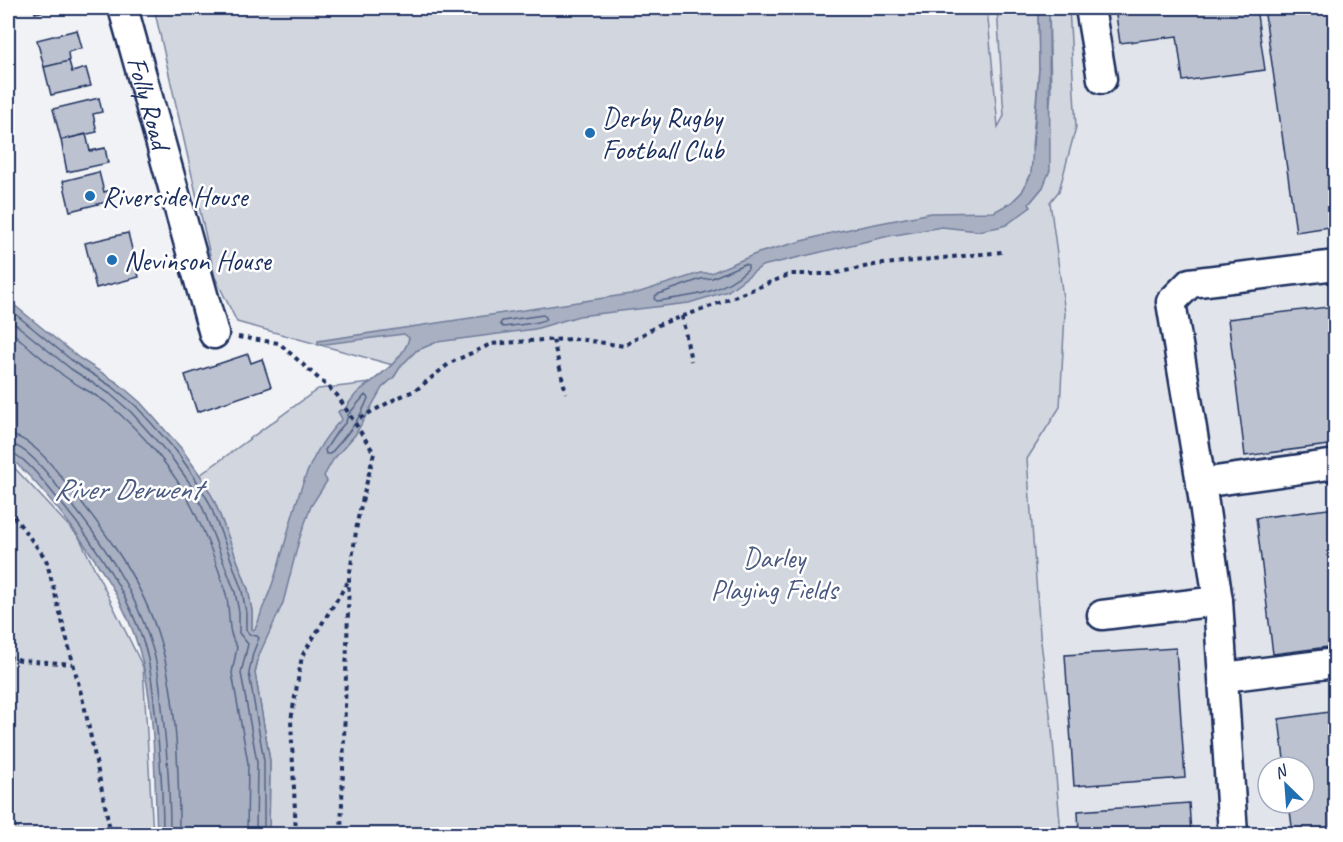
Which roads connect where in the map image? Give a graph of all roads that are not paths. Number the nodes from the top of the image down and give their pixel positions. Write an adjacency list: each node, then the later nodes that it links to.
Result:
1 (123, 8): 5 (street, Folly Road)
2 (1089, 8): 3 (street)
3 (1102, 79)
4 (1335, 265): 7 (street)
5 (214, 333)
6 (1335, 464): 7 (street)
7 (1201, 483): 8 (street)
8 (1218, 601): 9 (street); 11 (street)
9 (1102, 615)
10 (1335, 663): 11 (street)
11 (1224, 677): 12 (street)
12 (1233, 834)

